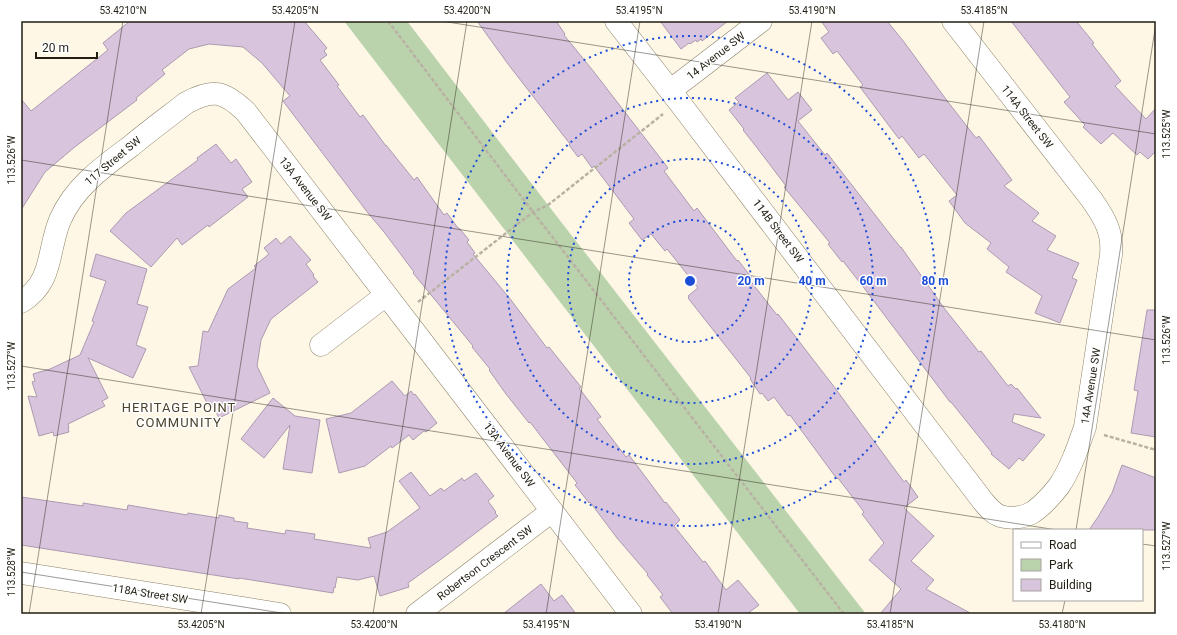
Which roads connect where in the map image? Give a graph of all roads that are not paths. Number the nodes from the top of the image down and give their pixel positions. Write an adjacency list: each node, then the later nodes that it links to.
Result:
1 (616, 21): 5 (street, 114B Street SW)
2 (761, 21): 5 (street, 14 Avenue SW)
3 (953, 21): 6 (street, 114A Street SW)
4 (217, 93): 7 (street, 13A Avenue SW); 8 (street, 117 Street SW)
5 (675, 96): 11 (street, 114B Street SW)
6 (1101, 214): 11 (street, 14A Avenue SW)
7 (386, 295): 9 (street); 10 (street, 13A Avenue SW)
8 (21, 302)
9 (321, 345)
10 (552, 511): 14 (street, Robertson Crescent SW); 15 (street, 13A Avenue SW)
11 (1000, 516)
12 (21, 573): 13 (street, 118A Street SW)
13 (280, 614)
14 (417, 614)
15 (631, 614)

